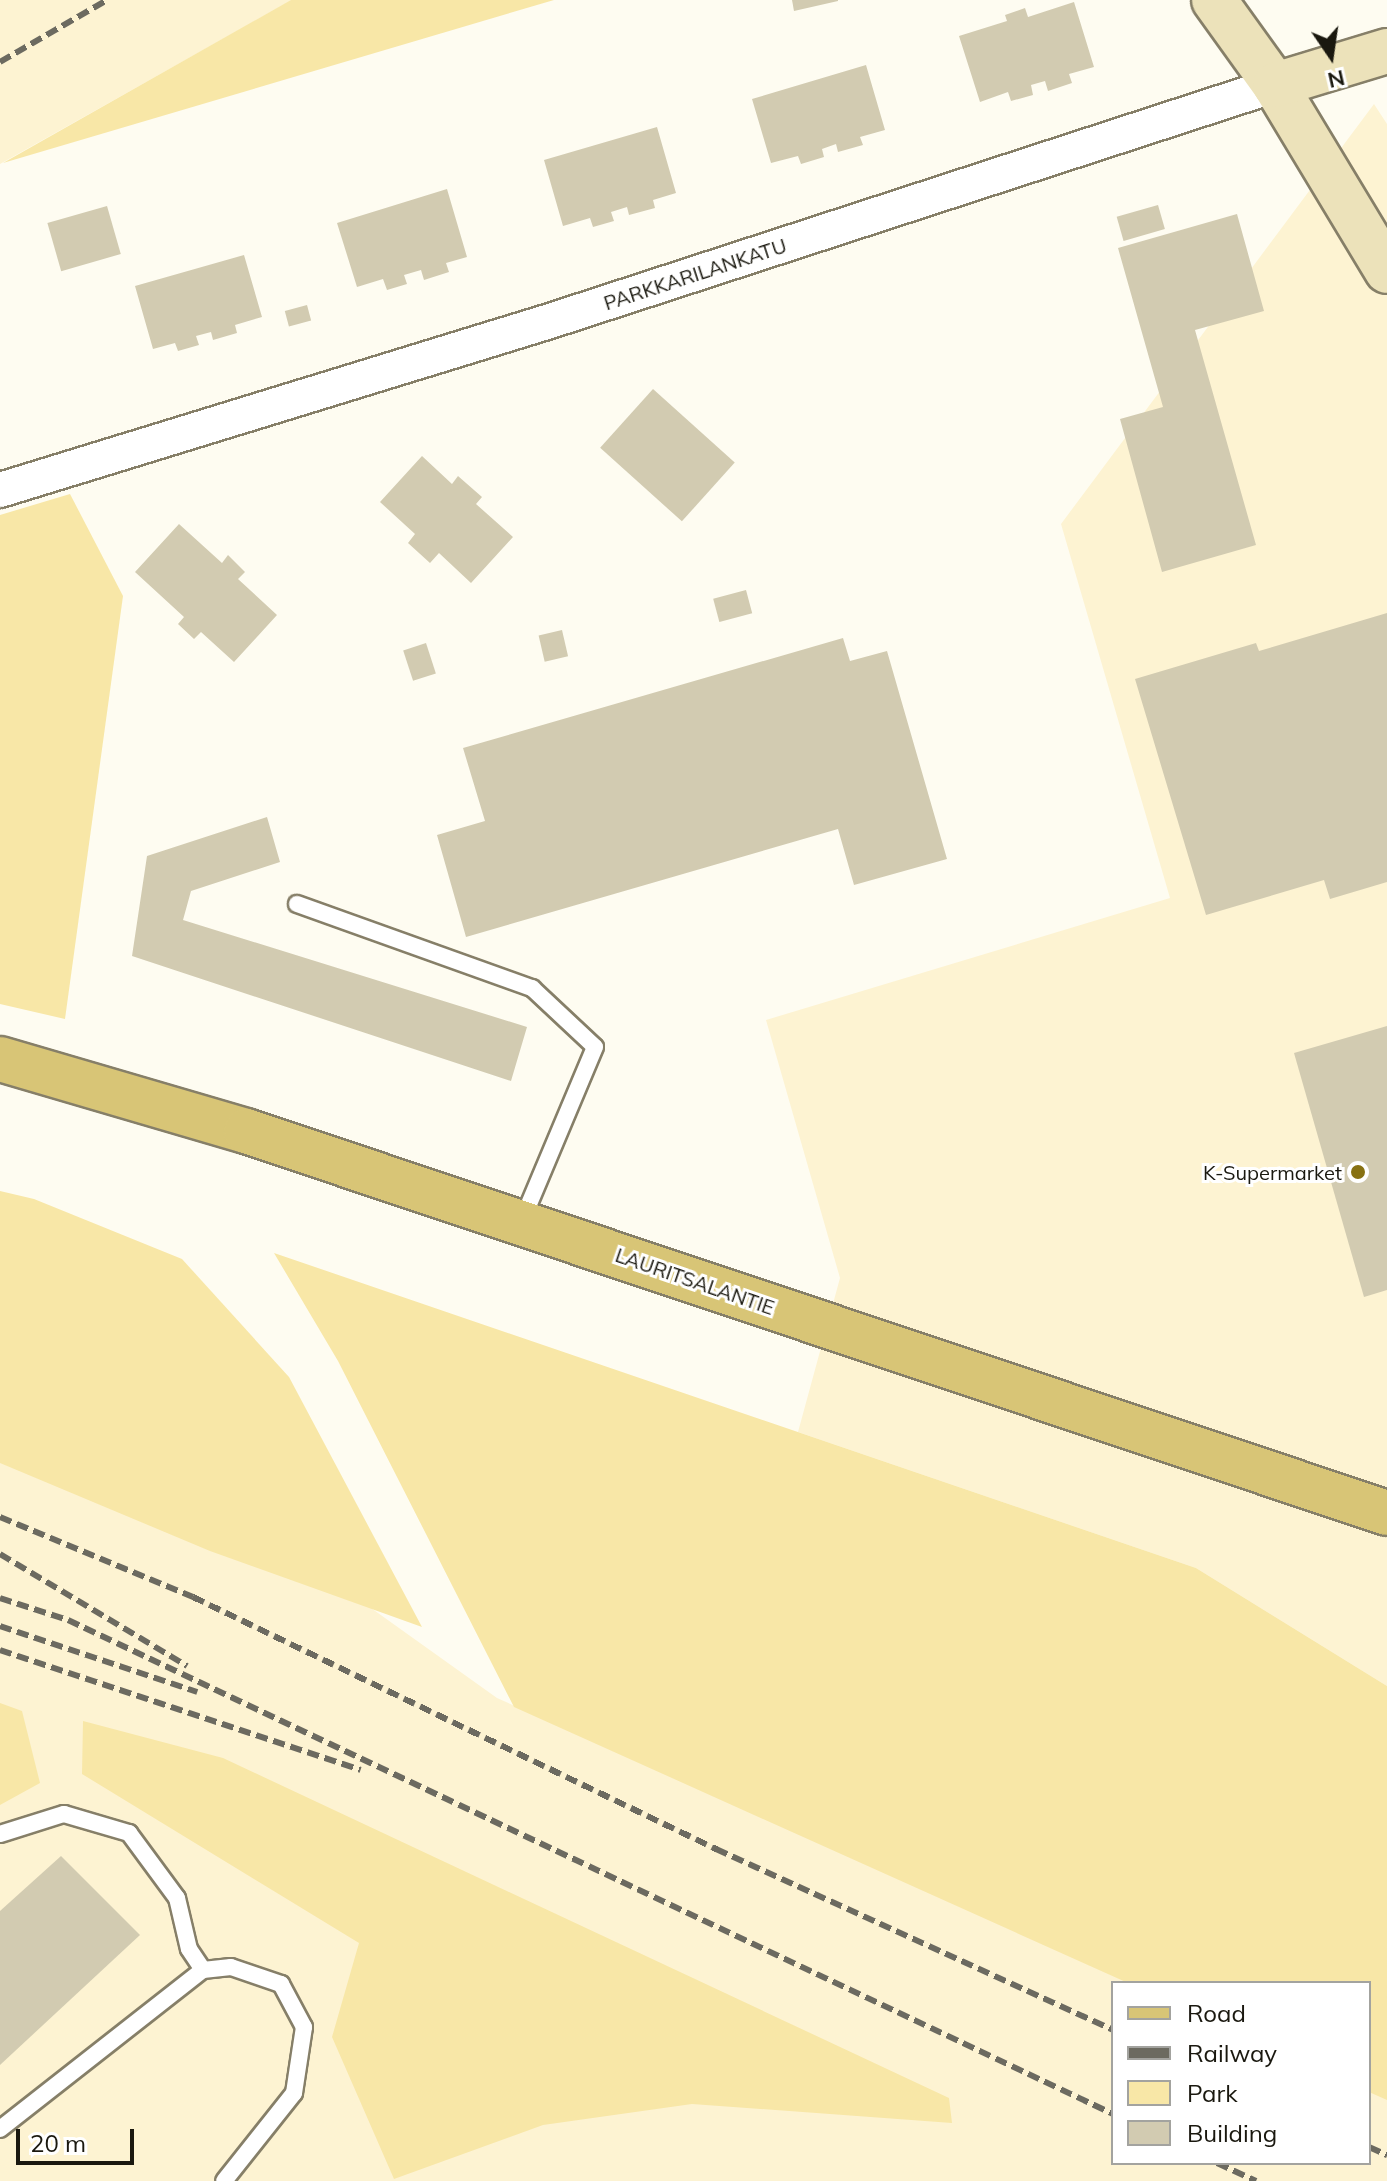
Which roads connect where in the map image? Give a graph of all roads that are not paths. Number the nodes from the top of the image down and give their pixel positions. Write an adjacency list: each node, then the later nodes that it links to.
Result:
1 (1214, 0): 3 (street)
2 (1387, 51): 3 (street, PARKKARILANKATU)
3 (1275, 85): 4 (street); 5 (street, PARKKARILANKATU)
4 (1387, 271)
5 (0, 490)
6 (297, 904): 8 (lane)
7 (0, 1059): 8 (main road, LAURITSALANTIE)
8 (521, 1223): 9 (main road, LAURITSALANTIE)
9 (1387, 1513)
10 (0, 1834): 11 (lane)
11 (203, 1970): 12 (lane); 13 (lane)
12 (0, 2129)
13 (224, 2181)

